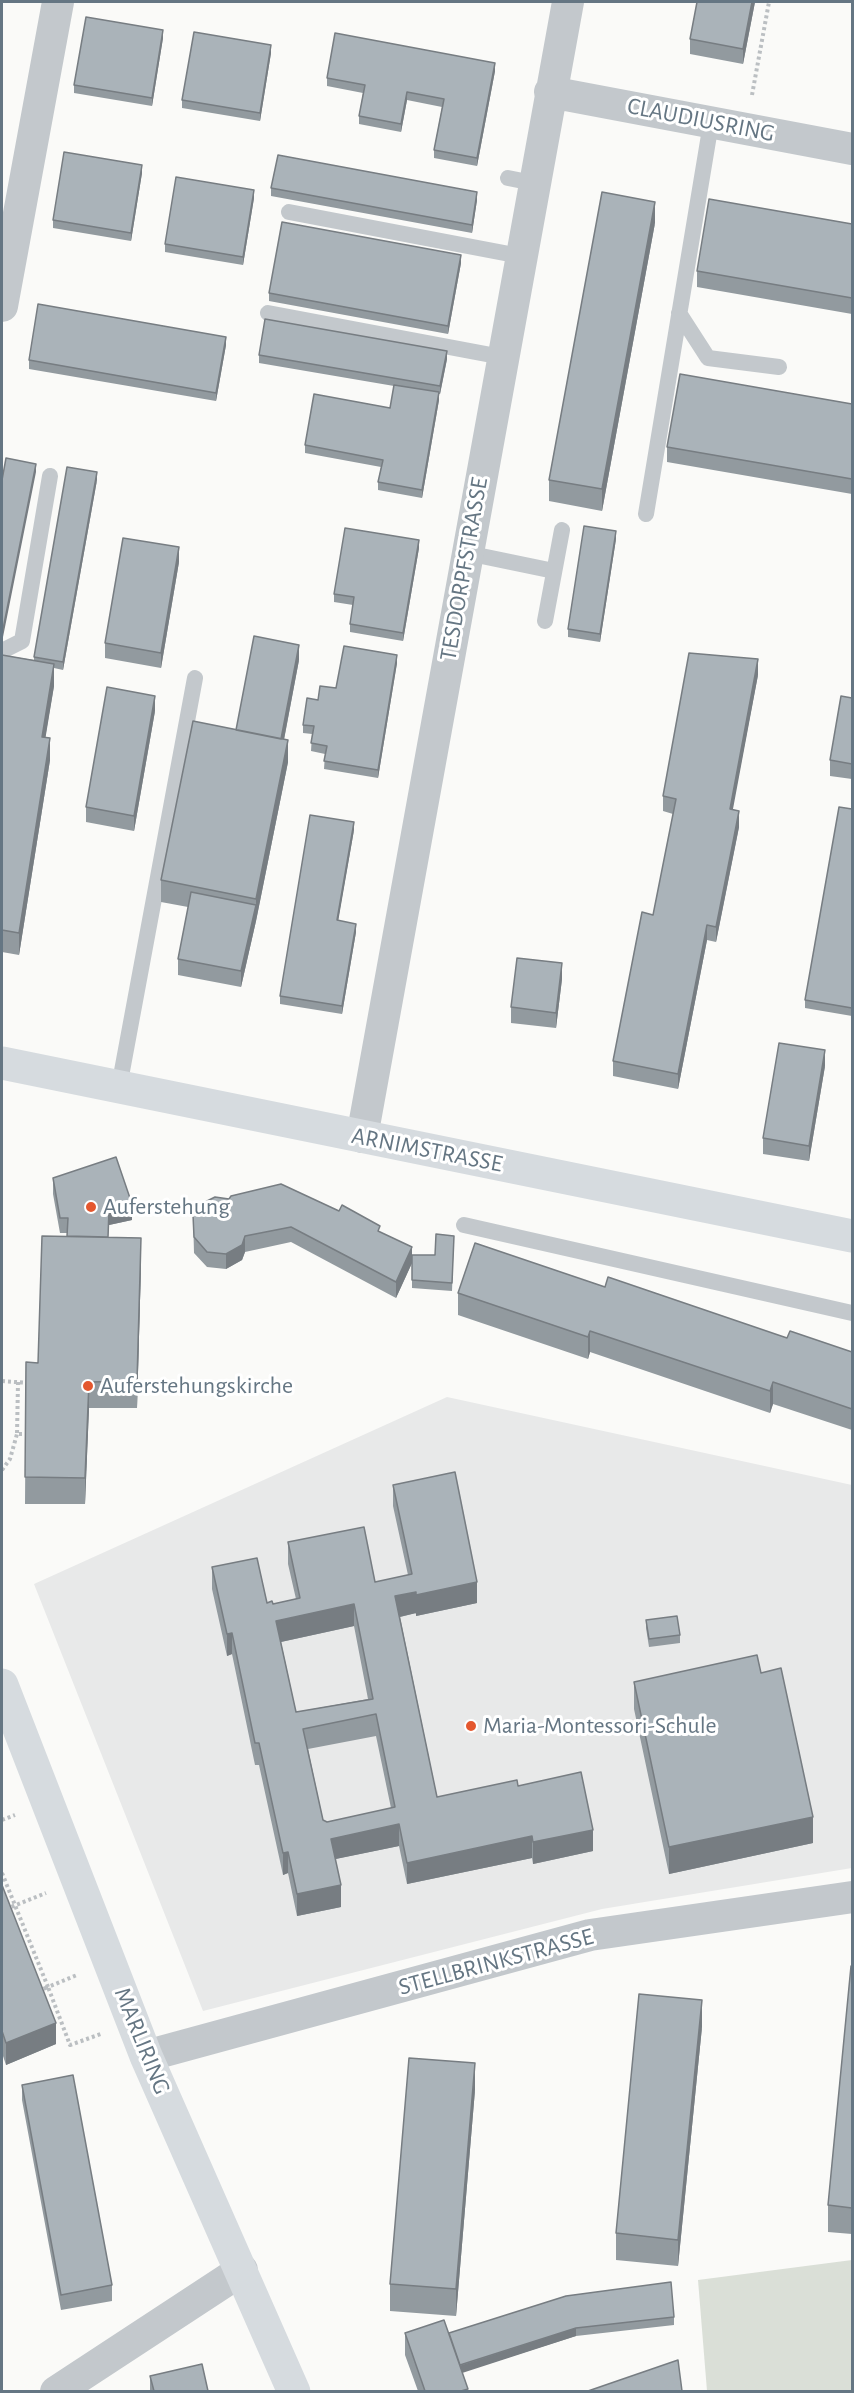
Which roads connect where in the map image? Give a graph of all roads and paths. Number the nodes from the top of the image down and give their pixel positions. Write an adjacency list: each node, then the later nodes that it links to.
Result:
1 (58, 2): 9 (street)
2 (568, 2): 4 (street, TESDORPFSTRASSE)
3 (769, 2): 6 (path)
4 (550, 92): 5 (street, CLAUDIUSRING); 10 (street, TESDORPFSTRASSE)
5 (711, 123): 6 (street, CLAUDIUSRING); 13 (lane)
6 (746, 129): 7 (street, CLAUDIUSRING)
7 (852, 149)
8 (289, 212): 10 (lane)
9 (7, 245): 11 (street)
10 (520, 256): 14 (street, TESDORPFSTRASSE)
11 (2, 306)
12 (268, 313): 14 (lane)
13 (680, 313): 15 (lane); 17 (lane)
14 (502, 357): 19 (street, TESDORPFSTRASSE)
15 (779, 367)
16 (50, 476): 22 (lane)
17 (646, 514)
18 (562, 530): 20 (lane)
19 (467, 553): 20 (lane); 26 (street, TESDORPFSTRASSE)
20 (555, 572): 21 (lane)
21 (545, 621)
22 (2, 651)
23 (195, 678): 25 (lane)
24 (2, 1063): 25 (main road, ARNIMSTRASSE)
25 (119, 1088): 26 (main road, ARNIMSTRASSE)
26 (362, 1137): 28 (main road, ARNIMSTRASSE)
27 (464, 1225): 29 (lane)
28 (852, 1236)
29 (852, 1313)
30 (2, 1381): 31 (path)
31 (18, 1382): 32 (path); 33 (path)
32 (38, 1383)
33 (17, 1434): 34 (path); 35 (path)
34 (26, 1434)
35 (2, 1470)
36 (2, 1685): 48 (main road, MARLIRING)
37 (16, 1815): 38 (path)
38 (2, 1820)
39 (2, 1873): 42 (path)
40 (46, 1893): 42 (path)
41 (852, 1897): 48 (street, STELLBRINKSTRASSE)
42 (15, 1906): 43 (path); 45 (path)
43 (2, 1910)
44 (78, 1975): 45 (path)
45 (48, 1987): 46 (path); 47 (path)
46 (35, 1992)
47 (104, 2042)
48 (146, 2056): 49 (main road, MARLIRING)
49 (242, 2270): 50 (street); 51 (main road, MARLIRING)
50 (56, 2391)
51 (294, 2391)

